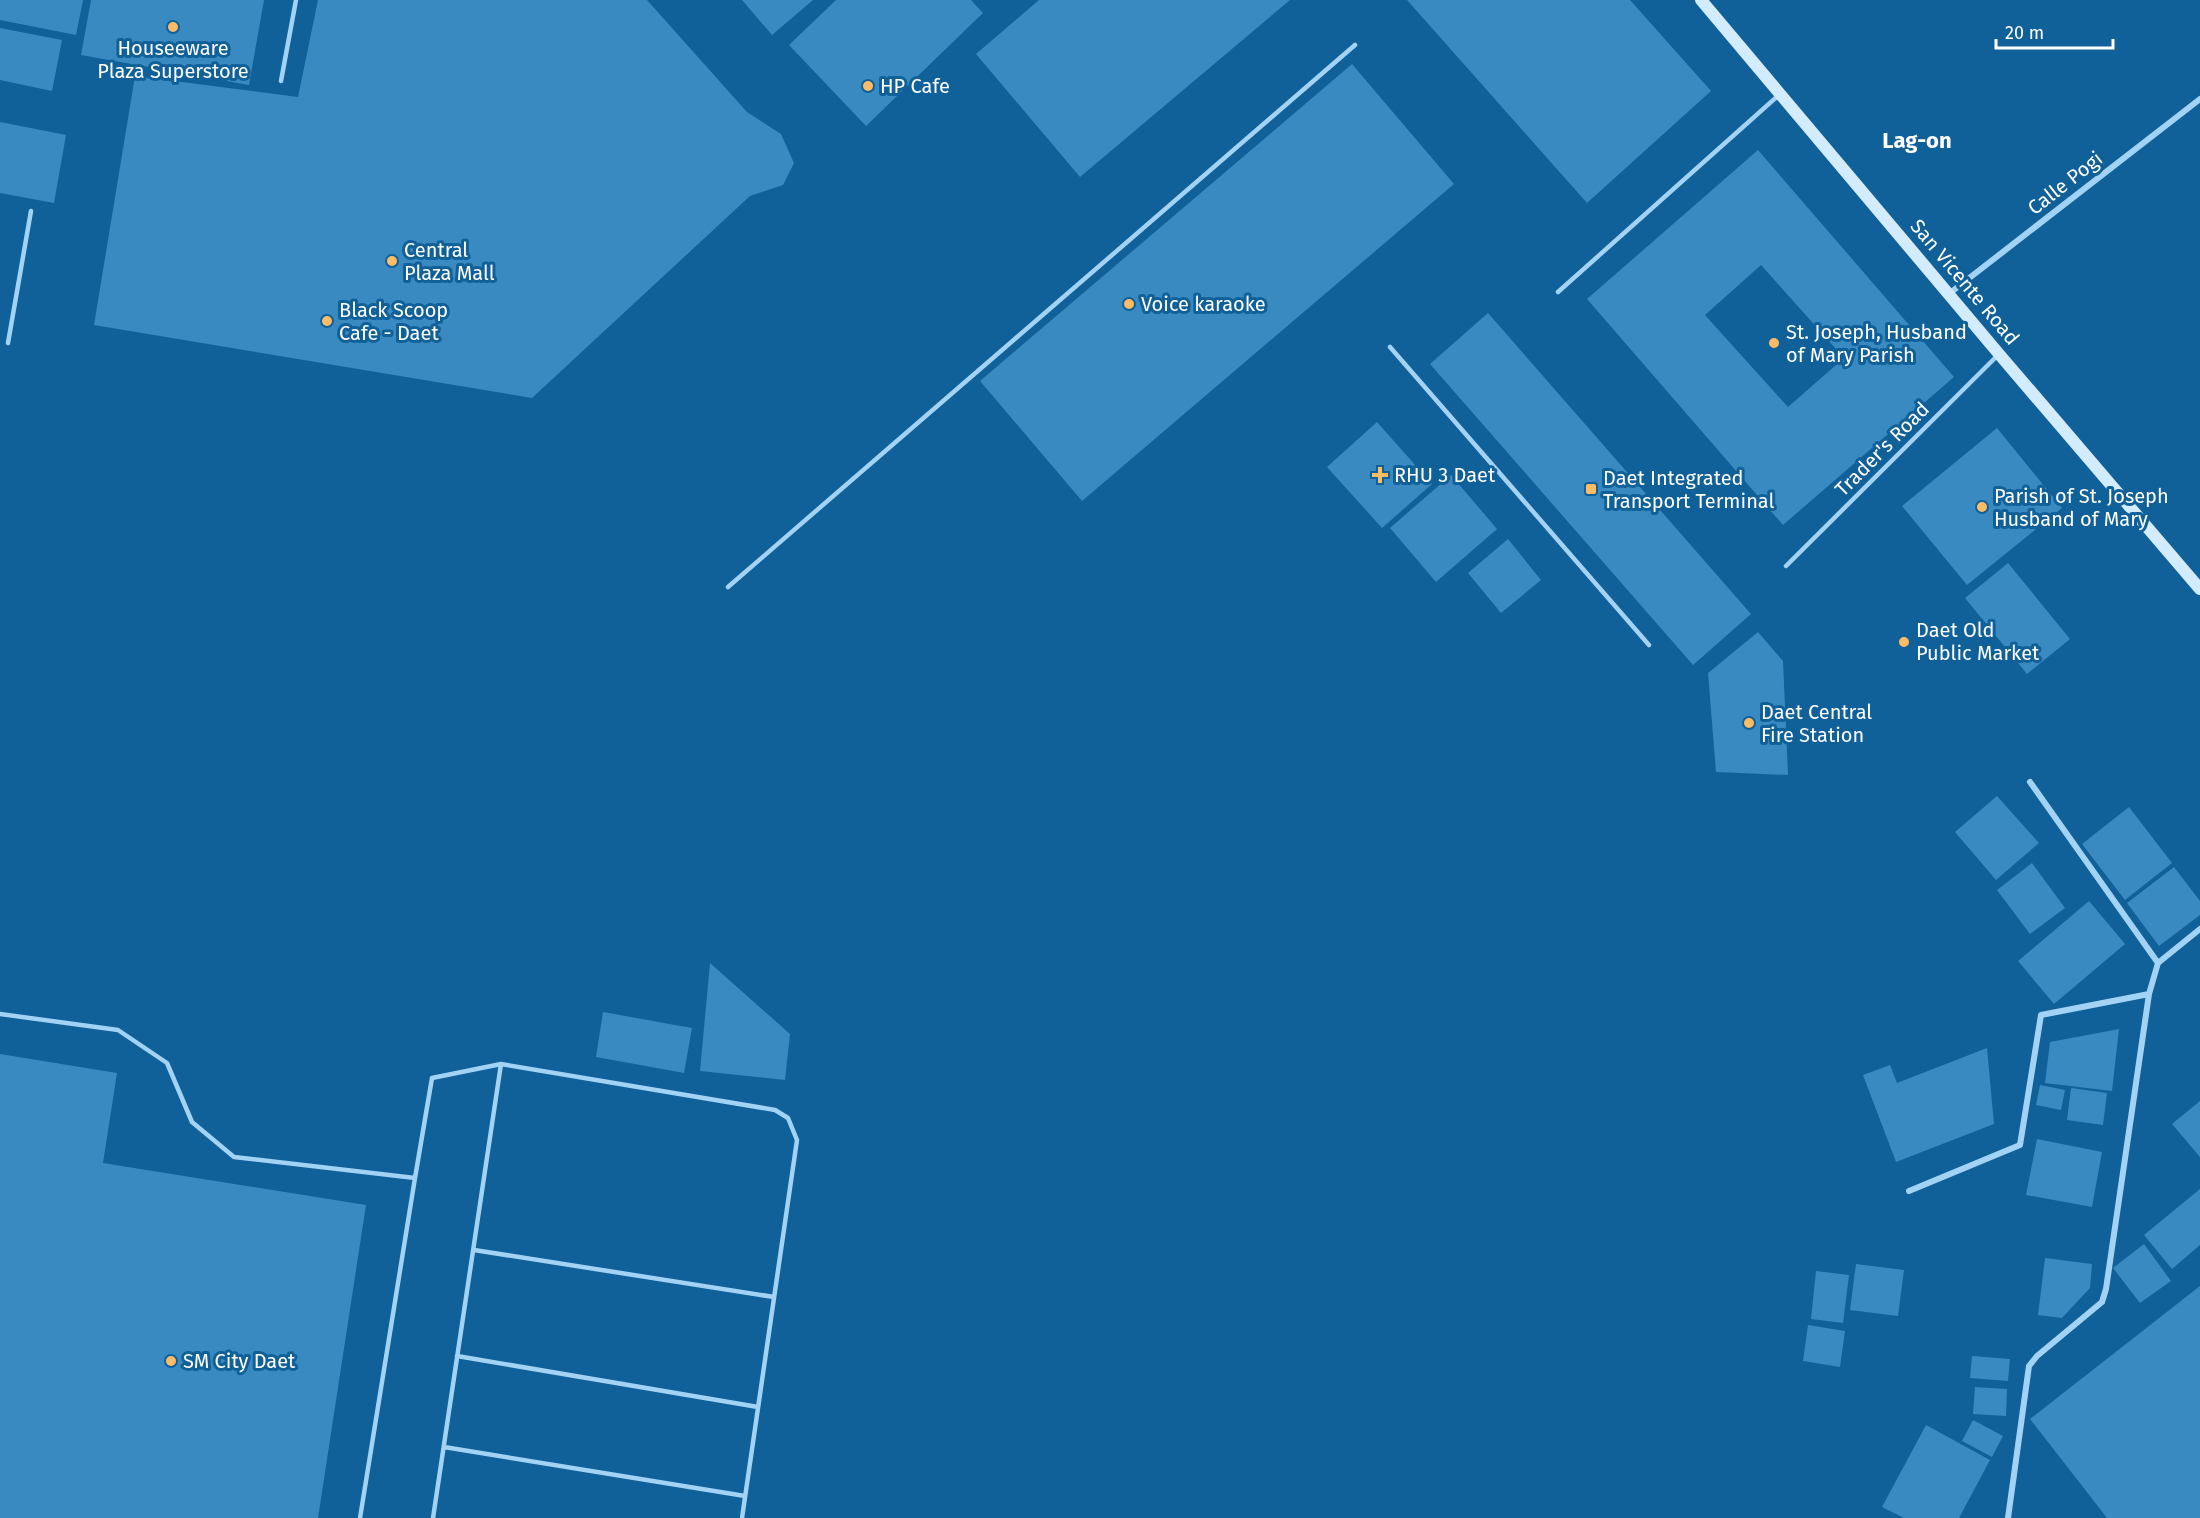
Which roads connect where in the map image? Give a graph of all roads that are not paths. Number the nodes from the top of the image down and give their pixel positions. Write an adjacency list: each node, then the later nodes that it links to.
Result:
1 (296, 0): 4 (lane)
2 (1702, 0): 5 (main road, San Vicente Road)
3 (1355, 45): 14 (lane)
4 (280, 81)
5 (1780, 94): 8 (lane); 9 (main road, San Vicente Road)
6 (2200, 99): 9 (street, Calle Pogi)
7 (31, 211): 10 (lane)
8 (1558, 292)
9 (1950, 294): 12 (main road, San Vicente Road)
10 (8, 342)
11 (1390, 347): 16 (lane)
12 (1999, 354): 13 (lane, Trader's Road); 15 (main road, San Vicente Road)
13 (1786, 566)
14 (728, 587)
15 (2200, 589)
16 (1649, 645)
17 (2030, 782): 19 (street)
18 (2200, 929): 19 (street)
19 (2158, 963): 20 (street)
20 (2149, 994): 24 (street); 34 (street)
21 (0, 1014): 23 (lane)
22 (501, 1064): 23 (lane); 25 (lane); 26 (lane)
23 (416, 1178): 31 (lane)
24 (1909, 1191)
25 (474, 1250): 26 (lane); 27 (lane)
26 (774, 1297): 28 (lane)
27 (457, 1356): 28 (lane); 29 (lane)
28 (759, 1407): 30 (lane)
29 (444, 1447): 30 (lane); 32 (lane)
30 (746, 1496): 33 (lane)
31 (360, 1518)
32 (433, 1518)
33 (742, 1518)
34 (2008, 1518)

